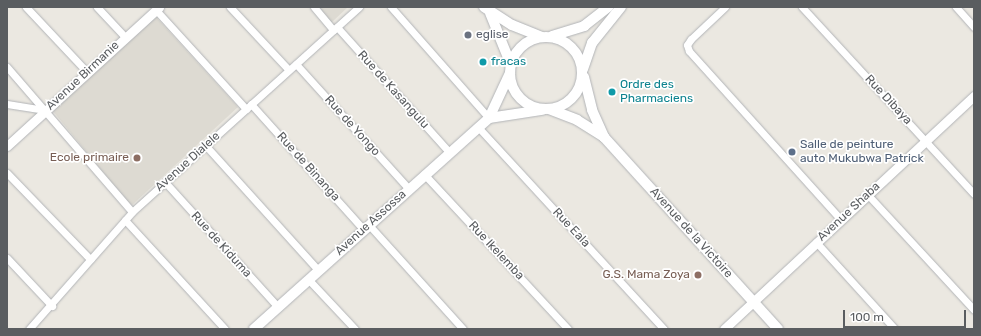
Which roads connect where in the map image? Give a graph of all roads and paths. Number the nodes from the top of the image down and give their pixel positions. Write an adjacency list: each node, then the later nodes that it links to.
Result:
1 (26, 7): 23 (street)
2 (97, 7): 17 (street)
3 (230, 7): 21 (street)
4 (314, 7): 15 (street, Rue de Kasangulu)
5 (359, 7): 15 (street, Avenue Dialele)
6 (391, 7): 29 (street)
7 (608, 7): 16 (main road)
8 (621, 7): 22 (main road)
9 (725, 7): 44 (street)
10 (802, 7): 32 (street, Rue Dibaya)
11 (956, 7): 14 (street)
12 (158, 8): 17 (street, Avenue Birmanie); 26 (street, Rue de Binanga)
13 (487, 10): 16 (main road); 20 (main road)
14 (974, 27)
15 (335, 28): 18 (street, Avenue Dialele); 35 (street, Rue de Kasangulu)
16 (545, 36): 20 (main road); 22 (main road)
17 (125, 37): 23 (street, Avenue Birmanie)
18 (296, 64): 21 (street, Avenue Dialele); 39 (street, Rue de Yongo)
19 (7, 67): 28 (street)
20 (510, 69): 27 (main road); 29 (main road)
21 (289, 70): 26 (street, Avenue Dialele)
22 (583, 71): 27 (main road); 31 (main road)
23 (87, 72): 28 (street, Avenue Birmanie)
24 (974, 96): 32 (street, Avenue Shaba)
25 (7, 104): 28 (street)
26 (248, 107): 34 (street, Avenue Dialele); 45 (street, Rue de Binanga)
27 (548, 109): 29 (main road); 31 (main road)
28 (46, 110): 33 (street, Avenue Birmanie); 42 (street)
29 (489, 118): 30 (main road, Avenue Assossa)
30 (478, 127): 35 (main road, Avenue Assossa); 61 (street, Rue Eala)
31 (604, 137): 51 (main road, Avenue de la Victoire)
32 (925, 141): 40 (street, Rue Dibaya); 41 (street, Avenue Shaba)
33 (7, 146)
34 (206, 146): 38 (street, Avenue Dialele); 49 (street)
35 (449, 152): 37 (main road, Avenue Assossa)
36 (7, 173): 48 (street)
37 (424, 174): 39 (main road, Avenue Assossa); 60 (street, Rue Ikelemba)
38 (165, 182): 42 (street, Avenue Dialele); 53 (street, Rue de Kiduma)
39 (409, 189): 45 (main road, Avenue Assossa)
40 (974, 194)
41 (868, 195): 44 (street, Avenue Shaba); 54 (street)
42 (132, 212): 43 (street, Avenue Dialele)
43 (126, 220): 48 (street, Avenue Dialele); 56 (street)
44 (841, 220): 46 (street, Avenue Shaba)
45 (366, 227): 49 (main road, Avenue Assossa); 59 (street, Rue de Binanga)
46 (816, 242): 51 (street, Avenue Shaba); 64 (street)
47 (7, 258): 52 (street)
48 (90, 260): 52 (street, Avenue Dialele)
49 (318, 270): 50 (main road, Avenue Assossa)
50 (308, 279): 53 (main road, Avenue Assossa); 58 (street)
51 (753, 302): 62 (street, Avenue Shaba); 63 (main road, Avenue de la Victoire)
52 (52, 306): 55 (street, Avenue Dialele)
53 (278, 308): 57 (main road, Avenue Assossa)
54 (974, 310)
55 (29, 329)
56 (225, 329)
57 (254, 329)
58 (355, 329)
59 (463, 329)
60 (568, 329)
61 (664, 329)
62 (724, 329)
63 (778, 329)
64 (895, 329)

